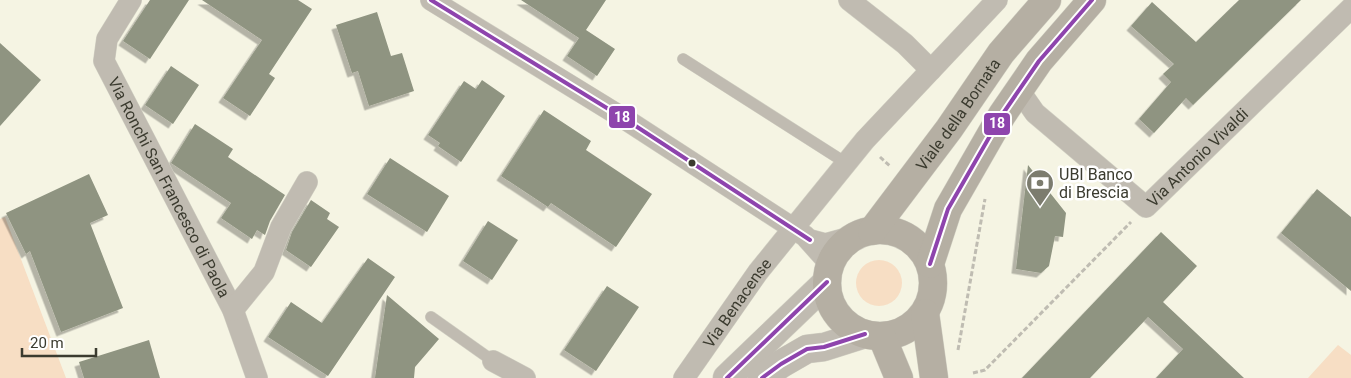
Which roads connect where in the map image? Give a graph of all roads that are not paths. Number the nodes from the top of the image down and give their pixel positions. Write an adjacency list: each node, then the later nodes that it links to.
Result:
1 (131, 0): 18 (street, Via Ronchi San Francesco di Paola)
2 (431, 0): 13 (street)
3 (849, 0): 9 (street)
4 (997, 0): 9 (street)
5 (1047, 0): 14 (main road, Viale della Bornata)
6 (1092, 0): 10 (main road)
7 (1351, 8): 10 (street, Via Antonio Vivaldi)
8 (683, 59): 11 (lane)
9 (931, 70): 11 (street)
10 (1019, 90): 16 (main road)
11 (846, 163): 13 (street)
12 (307, 182): 18 (street)
13 (792, 228): 15 (street); 25 (street, Via Benacense)
14 (863, 234): 15 (street); 16 (main road); 17 (main road)
15 (810, 240): 17 (street)
16 (930, 264): 19 (main road)
17 (829, 273): 21 (main road); 26 (street)
18 (233, 310): 23 (street, Via Ronchi San Francesco di Paola)
19 (925, 313): 21 (main road); 29 (main road)
20 (431, 317): 22 (lane)
21 (873, 336): 27 (street); 28 (main road)
22 (493, 361): 24 (street)
23 (257, 378)
24 (525, 378)
25 (684, 378)
26 (728, 378)
27 (762, 378)
28 (899, 378)
29 (934, 378)

